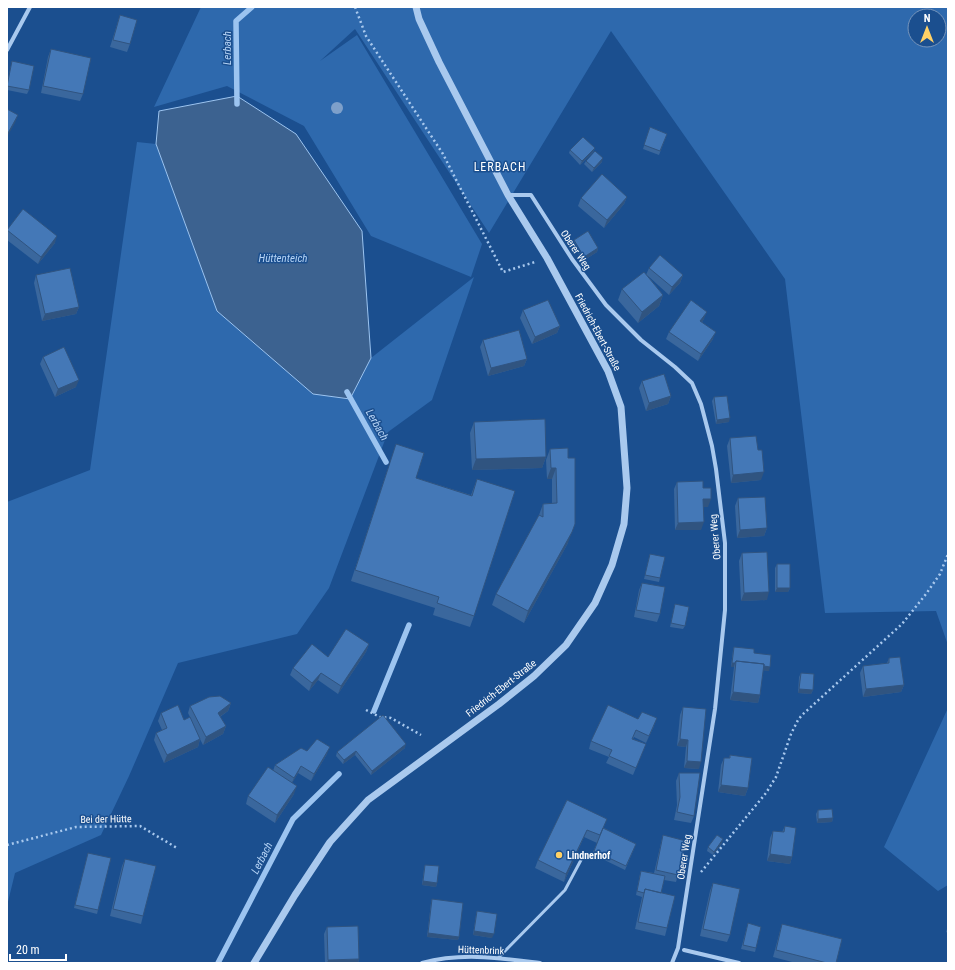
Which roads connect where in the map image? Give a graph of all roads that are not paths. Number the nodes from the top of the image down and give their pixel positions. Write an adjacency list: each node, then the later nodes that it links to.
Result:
1 (30, 7): 3 (street)
2 (416, 7): 4 (street, Friedrich-Ebert-Straße)
3 (7, 50)
4 (508, 195): 8 (street, Friedrich-Ebert-Straße); 11 (street, Oberer Weg)
5 (581, 860): 7 (lane)
6 (684, 950): 12 (street)
7 (499, 957): 9 (street, Hüttenbrink); 10 (street, Hüttenbrink)
8 (254, 963)
9 (422, 963)
10 (540, 963)
11 (672, 963)
12 (739, 963)

